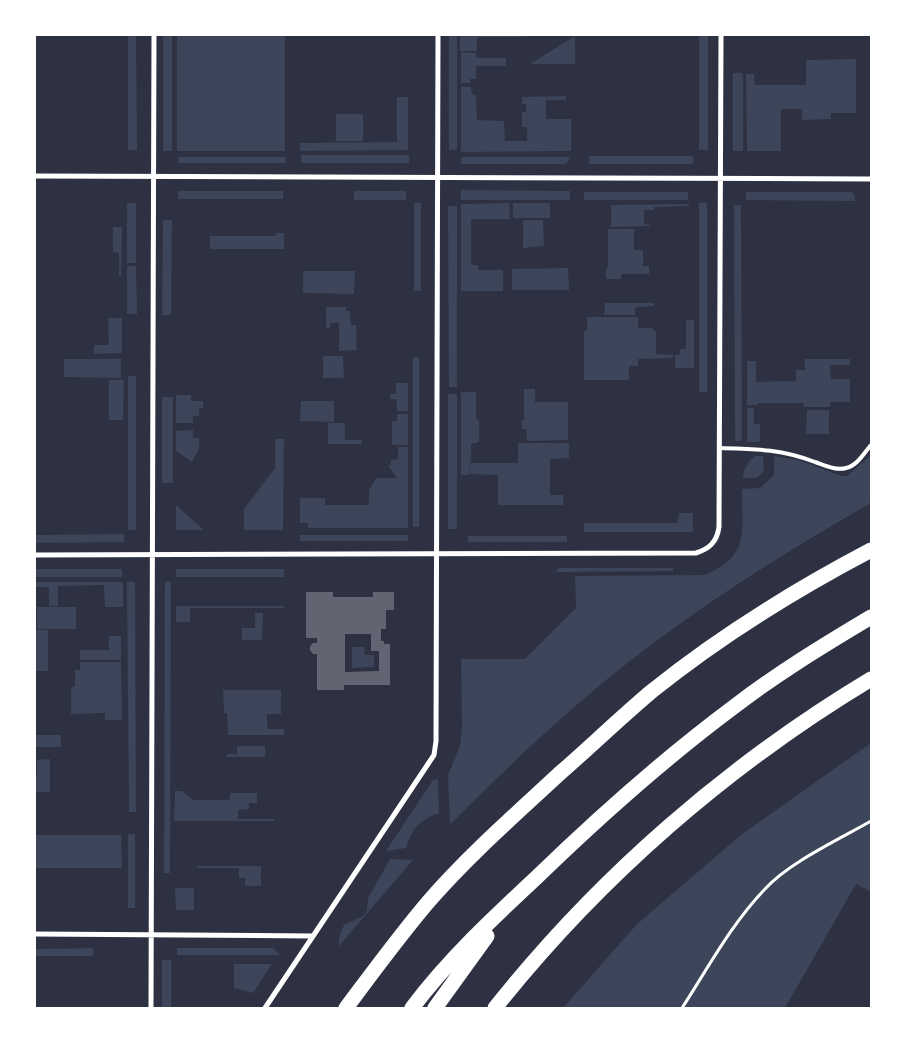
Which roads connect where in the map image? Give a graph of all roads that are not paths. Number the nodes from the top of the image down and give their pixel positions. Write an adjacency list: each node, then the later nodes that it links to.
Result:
1 (154, 35): 5 (street)
2 (438, 35): 6 (street)
3 (721, 35): 7 (street)
4 (35, 176): 5 (street)
5 (154, 176): 6 (street); 14 (street)
6 (438, 177): 7 (street); 12 (street)
7 (721, 178): 8 (street); 10 (street)
8 (871, 179)
9 (871, 445): 10 (lane)
10 (720, 448): 12 (street)
11 (871, 550): 23 (highway)
12 (437, 554): 14 (street); 20 (street)
13 (35, 555): 14 (street)
14 (152, 555): 19 (street)
15 (871, 617): 17 (highway)
16 (871, 678): 26 (highway)
17 (512, 900): 24 (highway); 25 (highway)
18 (35, 934): 19 (street)
19 (152, 935): 20 (street); 21 (street)
20 (313, 936): 22 (street)
21 (151, 1008)
22 (265, 1008)
23 (346, 1008)
24 (412, 1008)
25 (435, 1008)
26 (495, 1008)

